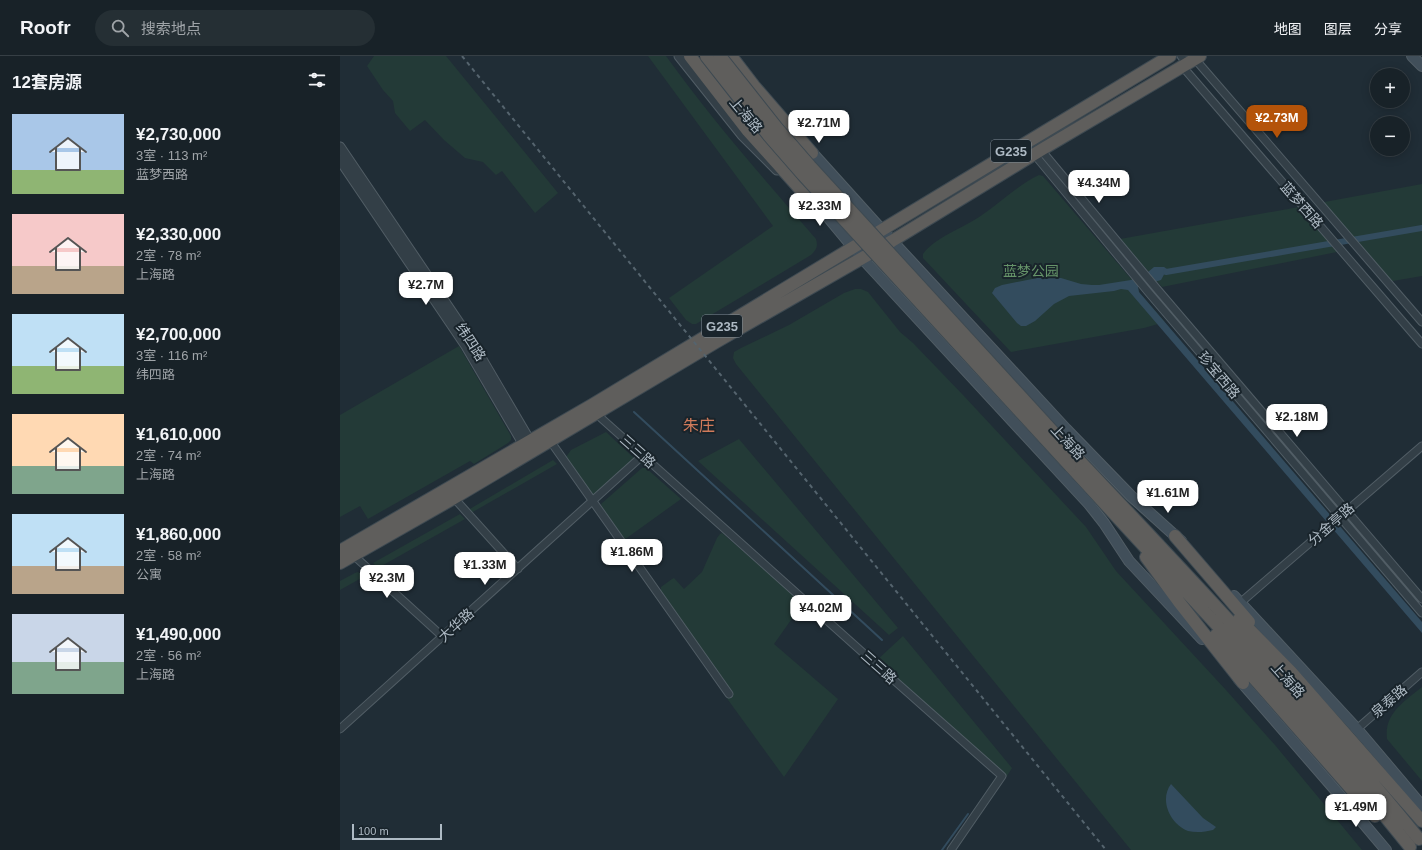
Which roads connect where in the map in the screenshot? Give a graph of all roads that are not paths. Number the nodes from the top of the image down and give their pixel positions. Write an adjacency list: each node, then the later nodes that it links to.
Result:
1 (680, 56): 16 (street, 上海路)
2 (690, 56): 16 (highway)
3 (696, 56): 19 (main road, 上海路)
4 (706, 56): 28 (highway, 上海路, bridge)
5 (720, 56): 28 (highway, 上海路, bridge)
6 (731, 56): 14 (highway)
7 (736, 56): 14 (main road, 上海路)
8 (1170, 56): 17 (highway, G235)
9 (1412, 56): 11 (main road)
10 (1189, 60): 13 (highway, G235); 21 (street, 蓝梦西路); 22 (street, 蓝梦西路)
11 (1422, 66)
12 (340, 147): 25 (street, 纬四路)
13 (1038, 152): 18 (highway, G235); 32 (street, 珍宝西路); 33 (street, 珍宝西路)
14 (812, 153): 17 (main road, 上海路)
15 (340, 160): 25 (street, 纬四路)
16 (810, 200): 19 (street, 上海路)
17 (881, 230): 18 (main road, 上海路); 19 (highway, G235)
18 (892, 241): 20 (highway, G235); 34 (main road, 上海路)
19 (849, 243): 20 (main road, 上海路); 25 (highway, G235)
20 (862, 258): 24 (highway, G235); 45 (main road, 上海路)
21 (1422, 322)
22 (1422, 344)
23 (601, 418): 27 (street, 三三路)
24 (551, 442): 30 (highway, G235); 31 (street)
25 (527, 443): 35 (highway, G235)
26 (1422, 446): 32 (street, 分金亭路)
27 (642, 456): 31 (street, 大华路); 53 (street, 三三路)
28 (1074, 463): 29 (highway, 上海路)
29 (1107, 497): 36 (highway); 43 (highway); 52 (highway, 上海路)
30 (454, 498): 35 (highway, G235); 38 (street)
31 (593, 501): 38 (street, 大华路); 46 (street)
32 (1346, 511): 33 (street, 分金亭路); 39 (street, 珍宝西路)
33 (1340, 516): 40 (street, 分金亭路); 41 (street, 珍宝西路)
34 (1175, 536): 40 (main road, 上海路); 43 (highway)
35 (346, 551): 37 (highway, G235); 42 (street)
36 (1145, 556): 45 (highway); 52 (highway)
37 (340, 563)
38 (518, 569): 42 (street, 大华路)
39 (1422, 599)
40 (1240, 602): 48 (main road, 上海路)
41 (1422, 613)
42 (443, 637): 47 (street, 大华路)
43 (1291, 672): 51 (highway)
44 (1422, 672): 48 (street, 泉泰路)
45 (1244, 684): 49 (main road, 上海路)
46 (729, 694)
47 (340, 729)
48 (1357, 729): 50 (main road, 上海路)
49 (1337, 792): 54 (main road, 上海路); 55 (main road)
50 (1422, 807)
51 (1422, 821)
52 (1410, 845)
53 (951, 850)
54 (1386, 850)
55 (1391, 850)

